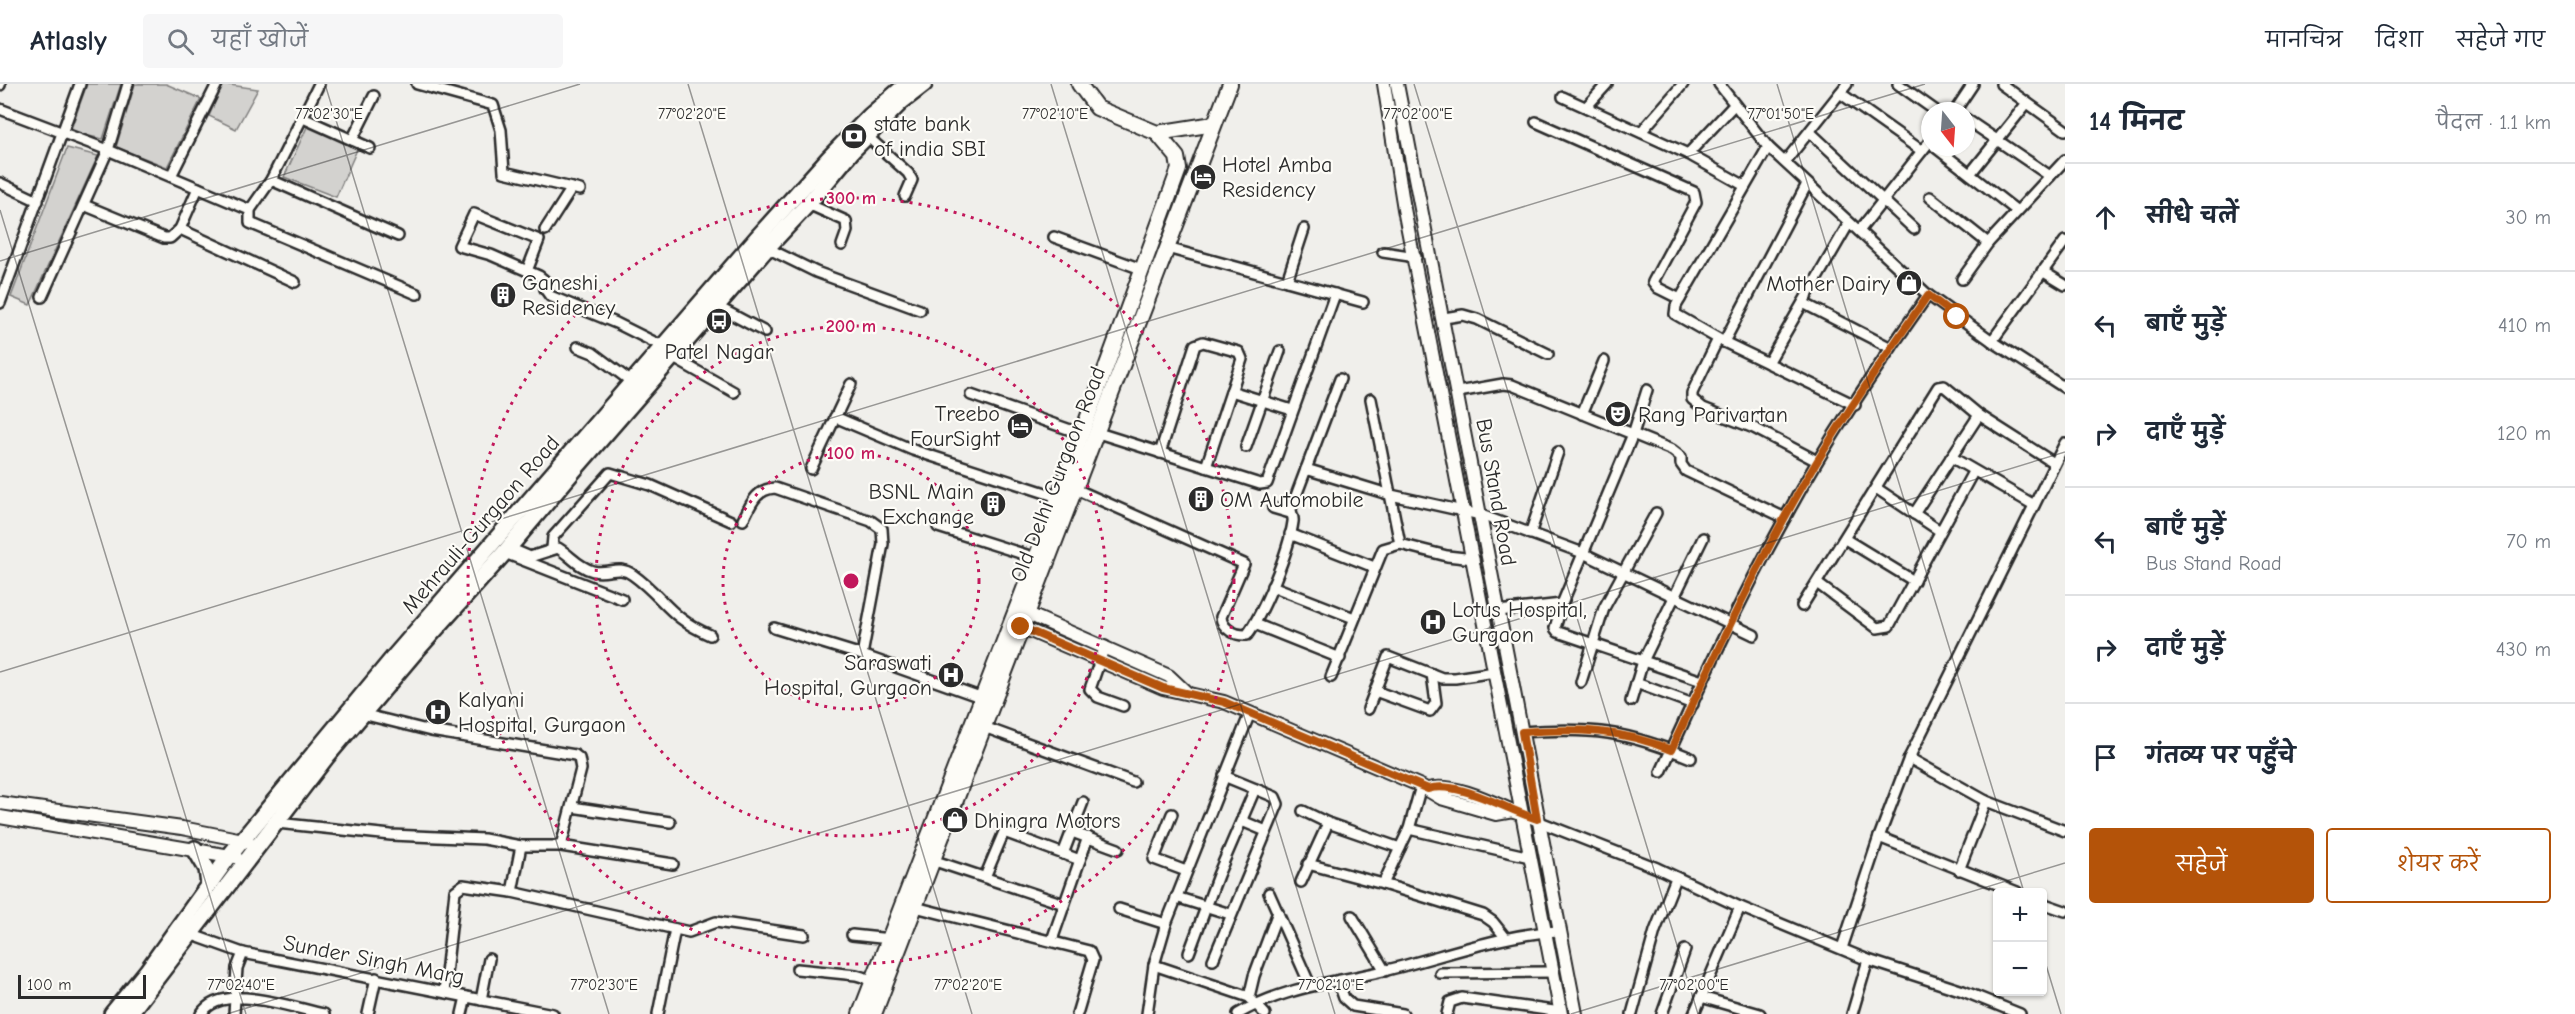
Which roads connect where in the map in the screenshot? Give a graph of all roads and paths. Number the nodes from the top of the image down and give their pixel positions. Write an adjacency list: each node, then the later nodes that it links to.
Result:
1 (80, 84): 36 (street)
2 (128, 84): 42 (street)
3 (217, 84): 50 (street)
4 (319, 84): 28 (street)
5 (417, 84): 19 (street)
6 (907, 84): 99 (main road, Mehrauli-Gurgaon Road)
7 (924, 84): 37 (main road, Mehrauli-Gurgaon Road)
8 (1079, 84): 35 (main road)
9 (1230, 84): 30 (main road, Old Delhi Gurgaon Road)
10 (1384, 84): 64 (street, Bus Stand Road)
11 (1397, 84): 63 (street, Bus Stand Road)
12 (1607, 84): 26 (street)
13 (1683, 84): 33 (street)
14 (1719, 84): 25 (street)
15 (1899, 84): 22 (street)
16 (1973, 84): 23 (street)
17 (2001, 84): 24 (street)
18 (1842, 87): 34 (street); 43 (street)
19 (453, 89): 71 (street)
20 (374, 96): 39 (street)
21 (1563, 97): 26 (street)
22 (1924, 102)
23 (1961, 102)
24 (2027, 103): 32 (street); 38 (street)
25 (1734, 105): 40 (street); 45 (street)
26 (1587, 106): 33 (street)
27 (0, 109): 36 (street)
28 (303, 118): 39 (street); 52 (street)
29 (1536, 122): 93 (street)
30 (1214, 124): 35 (main road); 79 (main road, Old Delhi Gurgaon Road)
31 (1975, 125): 38 (street)
32 (2065, 130)
33 (1641, 132): 45 (street)
34 (1810, 132): 48 (street); 59 (street)
35 (1156, 134): 84 (main road, Old Delhi Gurgaon Road)
36 (63, 135): 42 (street); 60 (street)
37 (867, 136): 57 (street); 61 (main road, Mehrauli-Gurgaon Road)
38 (1996, 139): 49 (street); 51 (street)
39 (352, 140): 41 (street)
40 (1768, 147): 48 (street); 55 (street)
41 (370, 148)
42 (108, 150): 50 (street); 62 (street)
43 (1921, 150)
44 (1921, 152): 59 (street)
45 (1688, 154): 55 (street)
46 (1947, 156): 49 (street)
47 (2065, 160): 51 (street)
48 (1785, 162): 54 (street)
49 (1970, 174): 66 (street)
50 (171, 176): 56 (street)
51 (2050, 176): 66 (street)
52 (271, 180): 65 (street); 73 (street)
53 (0, 183): 60 (street)
54 (1807, 184): 67 (street); 102 (street)
55 (1745, 186): 93 (street)
56 (198, 189): 65 (street); 68 (street)
57 (905, 196)
58 (1930, 197): 76 (street)
59 (1882, 200): 70 (street); 72 (street)
60 (38, 201): 94 (street)
61 (808, 204): 77 (street); 78 (main road, Mehrauli-Gurgaon Road)
62 (84, 205): 68 (street); 92 (street)
63 (1421, 207): 64 (street); 100 (street, Bus Stand Road)
64 (1404, 209): 81 (street, Bus Stand Road)
65 (250, 210): 89 (street)
66 (2017, 211): 76 (street)
67 (1849, 223): 72 (street); 96 (street)
68 (180, 229): 87 (street)
69 (1304, 229): 86 (street)
70 (1914, 229)
71 (545, 230)
72 (1859, 231): 91 (street)
73 (398, 236)
74 (1054, 237): 84 (street)
75 (2065, 241): 83 (street)
76 (1988, 243): 85 (street)
77 (842, 245)
78 (766, 248): 97 (main road, Mehrauli-Gurgaon Road); 98 (street)
79 (1167, 248): 84 (main road, Old Delhi Gurgaon Road); 86 (street)
80 (1383, 252): 81 (street)
81 (1416, 257): 146 (street, Bus Stand Road)
82 (527, 271): 82 (street); 107 (street)
83 (2042, 271): 88 (street); 103 (street)
84 (1145, 279): 127 (main road, Old Delhi Gurgaon Road)
85 (1962, 279)
86 (1287, 281): 90 (street)
87 (295, 282)
88 (2065, 285)
89 (417, 294)
90 (1335, 294): 95 (street); 123 (street)
91 (1928, 295): 103 (street); 105 (street)
92 (42, 297)
93 (1680, 299): 102 (street)
94 (0, 303)
95 (1363, 303)
96 (1803, 303): 105 (street); 110 (street)
97 (716, 306): 99 (main road, Mehrauli-Gurgaon Road); 101 (street)
98 (920, 310)
99 (698, 317): 107 (main road, Mehrauli-Gurgaon Road)
100 (1444, 318): 108 (street); 118 (street, Bus Stand Road)
101 (765, 332)
102 (1721, 340): 110 (street); 134 (street)
103 (1992, 341): 114 (street)
104 (578, 347): 112 (street)
105 (1891, 348): 122 (street)
106 (1280, 351): 121 (street)
107 (668, 352): 112 (main road, Mehrauli-Gurgaon Road); 117 (street); 161 (main road, Mehrauli-Gurgaon Road)
108 (1548, 354)
109 (1604, 361): 124 (street)
110 (1768, 363): 122 (street)
111 (1340, 379): 138 (street)
112 (633, 383): 161 (main road, Mehrauli-Gurgaon Road)
113 (850, 384): 126 (street)
114 (2065, 388)
115 (1647, 390): 128 (street)
116 (1231, 391): 121 (street); 132 (street); 136 (street)
117 (734, 392)
118 (1458, 392): 124 (street); 149 (street, Bus Stand Road)
119 (971, 395): 127 (street)
120 (1371, 399): 142 (street)
121 (1261, 400): 123 (street); 130 (street)
122 (1855, 405): 134 (street)
123 (1292, 410): 136 (street)
124 (1582, 414): 128 (street)
125 (1979, 415): 133 (street); 135 (street); 140 (street)
126 (835, 417): 137 (street); 141 (street)
127 (1089, 433): 132 (street); 141 (main road, Old Delhi Gurgaon Road)
128 (1633, 434): 150 (street); 162 (street)
129 (2065, 444): 135 (street)
130 (1246, 447)
131 (1558, 452): 156 (street)
132 (1160, 453): 136 (street)
133 (1951, 457): 139 (street); 148 (street)
134 (1817, 461): 150 (street)
135 (2054, 463): 143 (street)
136 (1206, 467)
137 (811, 469)
138 (1306, 469): 142 (street); 145 (street)
139 (1973, 472): 143 (street); 154 (street)
140 (1876, 488): 148 (street); 158 (street)
141 (1065, 490): 163 (main road, Old Delhi Gurgaon Road); 175 (main road, Old Delhi Gurgaon Road); 178 (street)
142 (1391, 495): 146 (street); 159 (street)
143 (2034, 505): 208 (street)
144 (1273, 508): 145 (street)
145 (1290, 513): 155 (street)
146 (1465, 513): 149 (street); 164 (street, Bus Stand Road)
147 (1656, 513): 166 (street)
148 (1914, 514): 154 (street)
149 (1481, 515): 156 (street); 174 (street, Bus Stand Road)
150 (1785, 518): 177 (street)
151 (743, 520): 185 (street)
152 (731, 521): 160 (street)
153 (938, 526): 163 (street)
154 (1940, 531): 167 (street)
155 (1290, 534): 165 (street); 169 (street)
156 (1530, 534): 162 (street)
157 (1703, 538): 170 (street)
158 (1845, 539): 167 (street); 168 (street)
159 (1400, 544): 164 (street); 165 (street)
160 (552, 548): 161 (street); 181 (street)
161 (501, 551): 171 (street); 203 (main road, Mehrauli-Gurgaon Road); 233 (main road, Mehrauli-Gurgaon Road)
162 (1583, 553): 166 (street); 172 (street)
163 (1036, 558): 197 (main road, Old Delhi Gurgaon Road)
164 (1474, 559): 189 (street, Bus Stand Road)
165 (1374, 567): 176 (street)
166 (1624, 571): 170 (street); 184 (street)
167 (1914, 581): 168 (street)
168 (1818, 584): 173 (street)
169 (1272, 586): 176 (street); 178 (street)
170 (1673, 595): 177 (street); 188 (street)
171 (622, 598)
172 (1562, 604): 174 (street); 184 (street)
173 (1802, 606)
174 (1498, 611): 205 (street, Bus Stand Road)
175 (1026, 613): 179 (main road, Old Delhi Gurgaon Road); 183 (street)
176 (1354, 618): 186 (street)
177 (1730, 623): 182 (street); 192 (street)
178 (1255, 624): 186 (street)
179 (1021, 627): 187 (street); 204 (main road, Old Delhi Gurgaon Road)
180 (774, 628): 185 (street)
181 (710, 635)
182 (1754, 635)
183 (1105, 646): 187 (street); 196 (street)
184 (1591, 646): 188 (street); 193 (street)
185 (862, 655): 197 (street)
186 (1340, 658): 191 (street)
187 (1101, 659): 196 (street); 200 (street)
188 (1643, 661): 192 (street); 194 (street)
189 (1495, 672): 190 (street); 219 (street, Bus Stand Road)
190 (1432, 674): 195 (street); 195 (street)
191 (1331, 677)
192 (1702, 681): 199 (street)
193 (1581, 682)
194 (1636, 683): 198 (street); 199 (street)
195 (1376, 691): 201 (street)
196 (1186, 692): 202 (street)
197 (983, 698): 243 (main road, Old Delhi Gurgaon Road)
198 (1631, 701)
199 (1693, 704): 206 (street)
200 (1123, 706)
201 (1368, 709)
202 (1250, 713): 210 (street); 212 (street)
203 (362, 714): 217 (street); 225 (main road, Mehrauli-Gurgaon Road)
204 (984, 728): 211 (street); 243 (main road, Old Delhi Gurgaon Road)
205 (1522, 732): 206 (street); 222 (street, Bus Stand Road)
206 (1671, 750): 207 (street); 209 (street)
207 (1691, 758)
208 (1909, 758): 214 (street); 232 (street)
209 (1661, 772)
210 (1224, 776): 213 (street); 249 (street)
211 (1133, 782)
212 (1424, 787): 219 (street); 227 (street)
213 (1255, 789): 223 (street); 228 (street)
214 (1986, 801): 229 (street); 248 (street)
215 (1083, 802): 230 (street)
216 (0, 803): 233 (street)
217 (572, 807): 224 (street); 236 (street)
218 (1303, 811): 226 (street)
219 (1517, 813): 222 (street); 242 (street, Bus Stand Road)
220 (1172, 814): 249 (street)
221 (0, 817): 238 (street)
222 (1537, 819): 251 (street); 271 (street, Bus Stand Road)
223 (1242, 821): 228 (street); 261 (street)
224 (670, 822)
225 (277, 823): 234 (main road, Mehrauli-Gurgaon Road); 235 (street)
226 (1328, 823): 237 (street); 247 (street)
227 (1409, 829): 237 (street); 242 (street)
228 (1266, 831): 267 (street)
229 (2065, 831)
230 (1072, 832): 231 (street); 240 (street)
231 (1089, 837): 239 (street); 244 (street)
232 (1879, 837): 248 (street); 279 (street)
233 (243, 840): 234 (street); 241 (main road, Mehrauli-Gurgaon Road)
234 (259, 844): 245 (main road, Mehrauli-Gurgaon Road)
235 (521, 846): 236 (street); 256 (street)
236 (561, 846): 246 (street)
237 (1400, 848): 253 (street)
238 (195, 849): 241 (street); 254 (main road)
239 (1118, 849)
240 (1063, 854): 244 (street); 250 (street)
241 (230, 855): 245 (street); 254 (main road, Mehrauli-Gurgaon Road)
242 (1530, 857): 273 (street, Bus Stand Road)
243 (927, 858): 250 (street); 262 (main road, Old Delhi Gurgaon Road); 277 (main road, Old Delhi Gurgaon Road)
244 (1080, 860): 259 (street)
245 (245, 861): 272 (main road, Mehrauli-Gurgaon Road)
246 (673, 864)
247 (1308, 864): 252 (street); 253 (street)
248 (1959, 870): 255 (street)
249 (1186, 871): 258 (street)
250 (985, 877): 259 (street)
251 (1676, 878): 263 (street); 321 (street)
252 (1301, 882)
253 (1383, 884): 276 (street)
254 (209, 885): 272 (main road, Mehrauli-Gurgaon Road)
255 (2006, 888)
256 (512, 892): 270 (street); 295 (street)
257 (1269, 893): 266 (street)
258 (1176, 897): 261 (street); 269 (street)
259 (1064, 904): 278 (street)
260 (2047, 904): 265 (street)
261 (1206, 906): 267 (street); 282 (street)
262 (915, 907): 278 (street); 313 (main road, Old Delhi Gurgaon Road)
263 (1740, 907): 279 (street); 297 (street)
264 (1119, 909): 269 (street)
265 (2065, 911)
266 (1278, 912): 294 (street); 300 (street)
267 (1230, 914): 284 (street)
268 (1352, 916): 288 (street)
269 (1166, 924): 286 (street)
270 (675, 929): 274 (street); 311 (street)
271 (1558, 931): 273 (street); 320 (street, Bus Stand Road)
272 (184, 932): 281 (street, Sunder Singh Marg); 303 (main road, Mehrauli-Gurgaon Road); 304 (main road, Mehrauli-Gurgaon Road)
273 (1543, 932): 276 (street); 289 (street, Bus Stand Road)
274 (804, 935)
275 (852, 935): 277 (street)
276 (1505, 937): 288 (street)
277 (890, 939): 292 (main road, Old Delhi Gurgaon Road)
278 (1052, 940): 314 (street)
279 (1842, 948): 285 (street)
280 (1685, 950): 322 (street)
281 (243, 953): 291 (street, Sunder Singh Marg); 296 (street)
282 (1189, 953)
283 (489, 959): 299 (street)
284 (1213, 960)
285 (1868, 960): 325 (street); 326 (street)
286 (1154, 965): 300 (street); 315 (street)
287 (796, 969): 292 (street)
288 (1385, 971): 293 (street)
289 (1553, 972): 290 (street); 302 (street, Bus Stand Road)
290 (1440, 973)
291 (376, 978): 295 (street, Sunder Singh Marg); 308 (street)
292 (873, 980): 312 (main road, Old Delhi Gurgaon Road)
293 (1338, 981): 294 (street); 301 (street)
294 (1310, 985): 300 (street)
295 (444, 992): 298 (street, Sunder Singh Marg)
296 (236, 996): 305 (street); 306 (street); 307 (street)
297 (1701, 997): 323 (street); 324 (street)
298 (466, 998): 299 (street, Sunder Singh Marg); 309 (street)
299 (481, 1000): 310 (street, Sunder Singh Marg)
300 (1253, 1000): 316 (street); 317 (street)
301 (1381, 1013): 318 (street)
302 (1561, 1013): 319 (street)
303 (112, 1014)
304 (129, 1014)
305 (201, 1014)
306 (234, 1014)
307 (321, 1014)
308 (368, 1014)
309 (462, 1014)
310 (552, 1014)
311 (658, 1014)
312 (860, 1014)
313 (874, 1014)
314 (1077, 1014)
315 (1147, 1014)
316 (1238, 1014)
317 (1265, 1014)
318 (1403, 1014)
319 (1447, 1014)
320 (1576, 1014)
321 (1632, 1014)
322 (1662, 1014)
323 (1694, 1014)
324 (1760, 1014)
325 (1852, 1014)
326 (2020, 1014)

